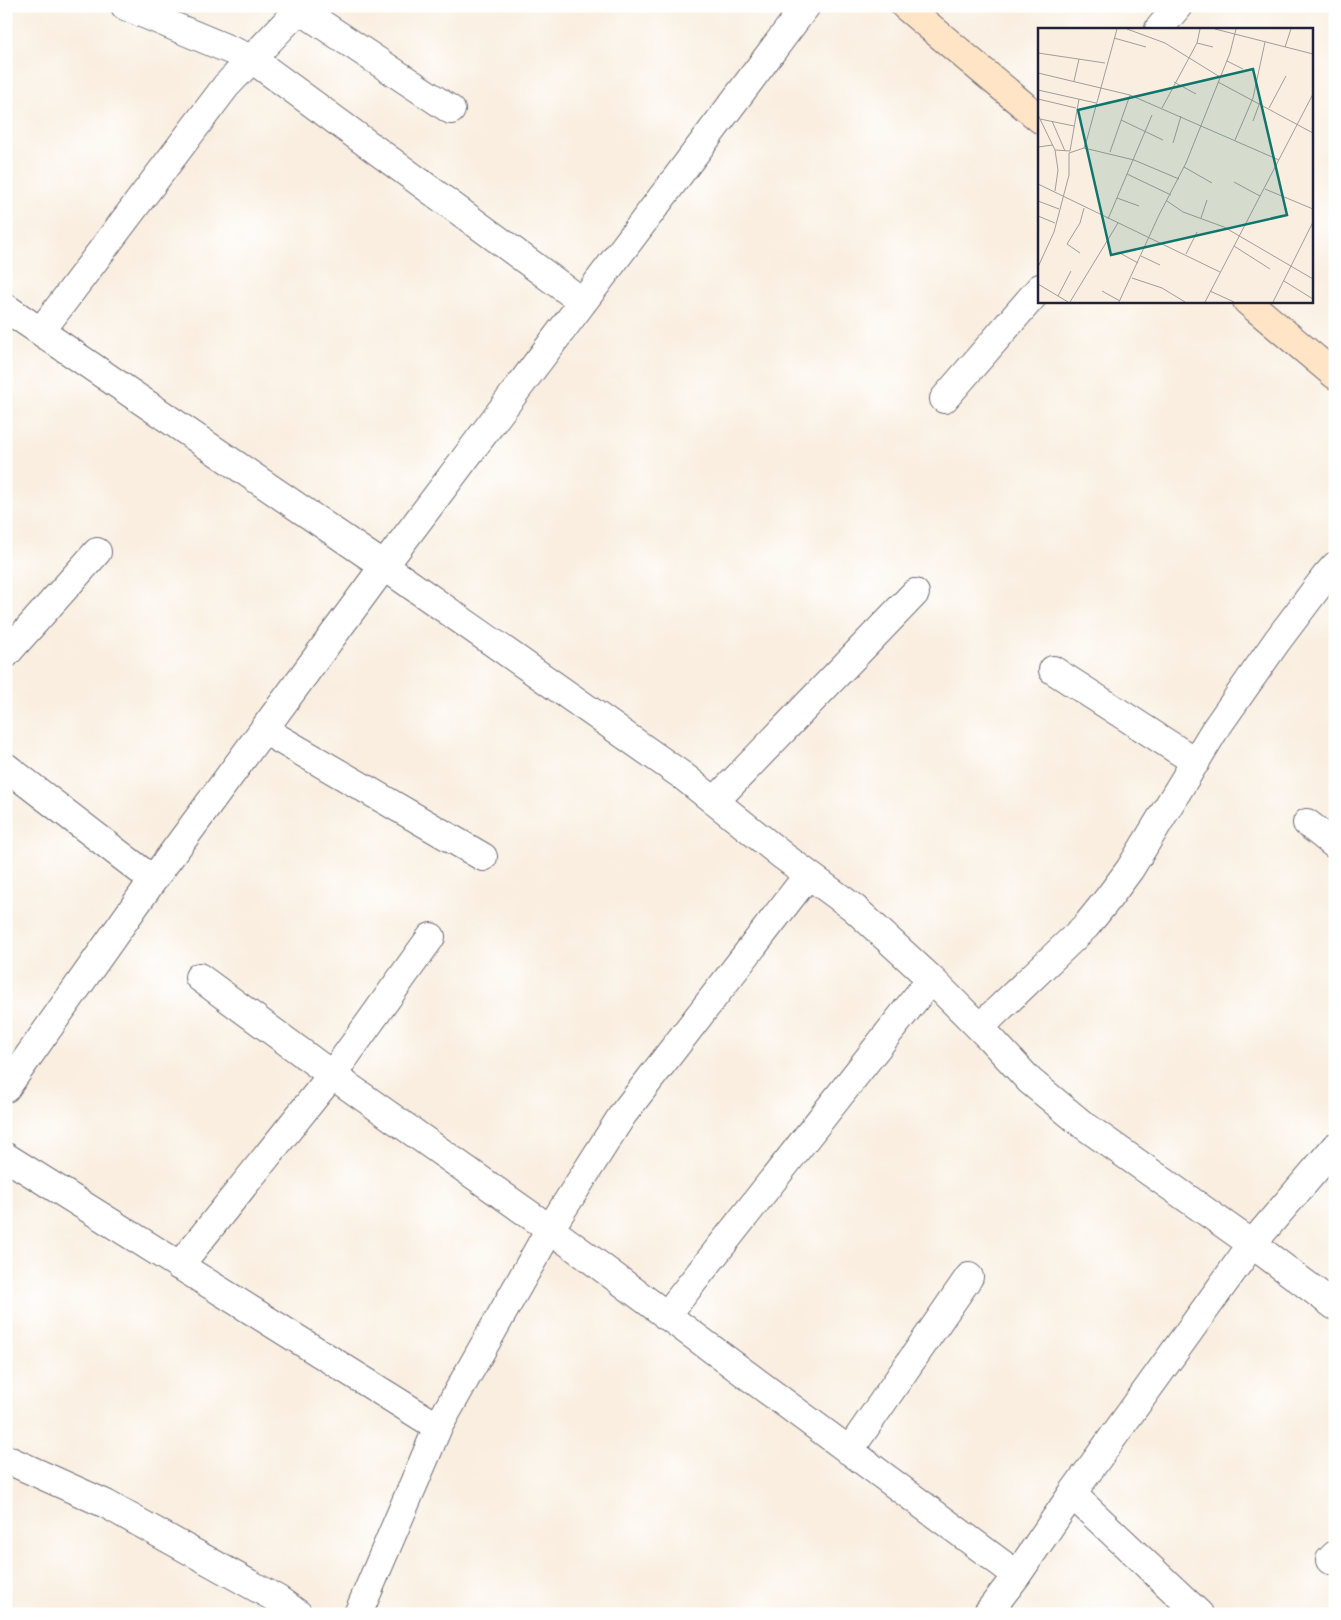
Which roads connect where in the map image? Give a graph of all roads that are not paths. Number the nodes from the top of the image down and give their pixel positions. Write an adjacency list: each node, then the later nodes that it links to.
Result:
1 (125, 6): 7 (street)
2 (806, 6): 11 (street)
3 (905, 6): 9 (street)
4 (1178, 6): 6 (street)
5 (300, 8): 7 (street); 8 (street)
6 (1161, 28)
7 (252, 59): 11 (street); 14 (street)
8 (451, 110)
9 (1038, 117)
10 (1038, 290): 16 (street)
11 (583, 302): 18 (street)
12 (1248, 302): 15 (street)
13 (6, 308): 14 (street)
14 (41, 331): 18 (street)
15 (1335, 375)
16 (944, 399)
17 (97, 552): 21 (street)
18 (384, 566): 23 (street); 26 (street)
19 (1335, 566): 24 (street)
20 (915, 592): 26 (street)
21 (6, 654)
22 (1053, 670): 24 (street)
23 (264, 730): 29 (street); 31 (street)
24 (1196, 762): 35 (street)
25 (6, 767): 31 (street)
26 (715, 801): 30 (street)
27 (1307, 823): 28 (street)
28 (1335, 845)
29 (483, 857)
30 (808, 875): 34 (street); 40 (street)
31 (153, 880): 37 (street)
32 (431, 937): 36 (street)
33 (199, 977): 36 (street)
34 (931, 979): 35 (street); 45 (street)
35 (980, 1027): 41 (street)
36 (332, 1075): 40 (street); 42 (street)
37 (6, 1088)
38 (1335, 1147): 41 (street)
39 (6, 1157): 42 (street)
40 (550, 1229): 45 (street); 46 (street)
41 (1252, 1244): 44 (street); 49 (street)
42 (179, 1266): 46 (street)
43 (969, 1277): 47 (street)
44 (1335, 1306)
45 (666, 1316): 47 (street)
46 (438, 1427): 52 (street)
47 (849, 1451): 50 (street)
48 (6, 1459): 51 (street)
49 (1072, 1494): 50 (street); 54 (street)
50 (1017, 1575): 53 (street)
51 (298, 1614)
52 (358, 1614)
53 (987, 1614)
54 (1200, 1614)

